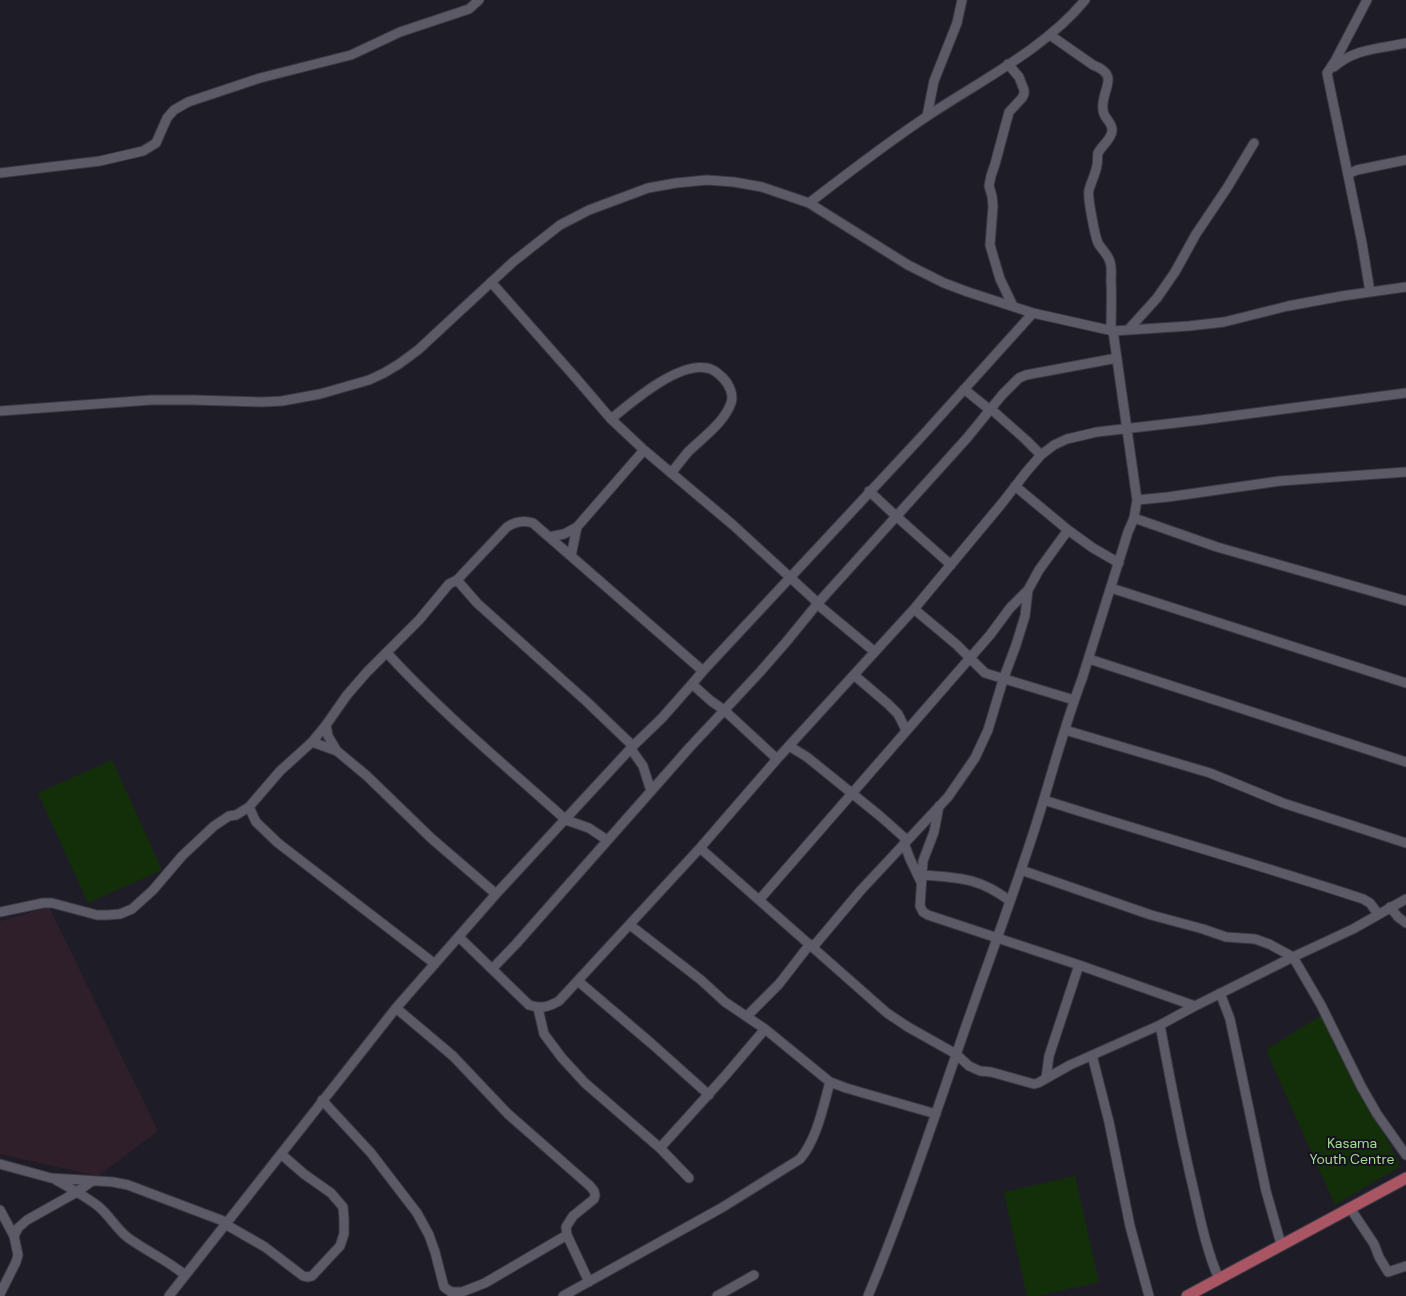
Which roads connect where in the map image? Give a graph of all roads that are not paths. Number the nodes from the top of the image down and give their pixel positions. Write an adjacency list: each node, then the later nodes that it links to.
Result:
1 (479, 0): 12 (street)
2 (962, 0): 9 (street)
3 (1085, 0): 5 (street)
4 (1367, 0): 8 (street)
5 (1050, 35): 7 (street); 21 (street)
6 (1406, 42): 8 (street)
7 (1008, 64): 9 (street); 18 (street)
8 (1328, 73): 13 (street)
9 (927, 116): 14 (street)
10 (1254, 143): 20 (street)
11 (1406, 160): 13 (street)
12 (0, 173)
13 (1348, 174): 17 (street)
14 (809, 203): 15 (street); 18 (street)
15 (491, 282): 26 (street); 27 (street)
16 (1406, 287): 17 (street)
17 (1370, 292): 20 (street)
18 (1013, 306): 19 (street)
19 (1032, 313): 21 (street); 23 (street)
20 (1128, 330): 21 (street)
21 (1112, 331): 22 (street)
22 (1117, 358): 25 (street); 28 (street)
23 (964, 389): 25 (street); 34 (street)
24 (1406, 393): 28 (street)
25 (991, 409): 30 (street); 36 (street)
26 (0, 411)
27 (610, 419): 29 (street); 32 (street)
28 (1127, 429): 30 (street); 35 (street)
29 (644, 450): 32 (street); 38 (street)
30 (1041, 455): 33 (street)
31 (1406, 472): 35 (street)
32 (671, 473): 44 (street)
33 (1015, 486): 39 (street); 43 (street)
34 (869, 491): 36 (street); 44 (street)
35 (1137, 500): 37 (street)
36 (896, 516): 43 (street); 49 (street)
37 (1134, 518): 42 (street); 48 (street)
38 (578, 527): 40 (street); 41 (street)
39 (1068, 530): 42 (street); 47 (street)
40 (549, 537): 41 (street); 45 (street)
41 (571, 556): 55 (street)
42 (1119, 563): 46 (street)
43 (952, 565): 50 (street)
44 (789, 577): 49 (street); 55 (street)
45 (457, 580): 52 (street); 67 (street)
46 (1111, 588): 54 (street); 58 (street)
47 (1028, 590): 53 (street); 57 (street)
48 (1406, 602)
49 (817, 603): 51 (street); 61 (street)
50 (914, 609): 51 (street); 53 (street)
51 (875, 652): 56 (street)
52 (387, 653): 62 (street); 77 (street)
53 (969, 657): 57 (street); 63 (street)
54 (1088, 659): 60 (street); 70 (street)
55 (703, 671): 59 (street)
56 (854, 675): 63 (street); 66 (street)
57 (1003, 680): 60 (street); 74 (street)
58 (1406, 683)
59 (692, 684): 61 (street); 67 (street)
60 (1074, 700): 64 (street)
61 (724, 710): 69 (street); 71 (street)
62 (326, 725): 65 (street); 68 (street)
63 (906, 730): 72 (street)
64 (1064, 730): 73 (street); 81 (street)
65 (312, 742): 68 (street); 75 (street)
66 (789, 746): 69 (street); 72 (street)
67 (632, 748): 71 (street); 77 (street)
68 (337, 751): 85 (street)
69 (777, 759): 82 (street)
70 (1406, 762)
71 (651, 791): 79 (street)
72 (852, 794): 80 (street); 87 (street)
73 (1044, 800): 83 (street); 91 (street)
74 (939, 806): 80 (street); 84 (street)
75 (249, 807): 76 (street); 78 (street)
76 (236, 815): 78 (street); 90 (street)
77 (566, 820): 79 (street); 85 (street)
78 (256, 822): 98 (street)
79 (607, 840): 100 (street)
80 (906, 842): 84 (street); 96 (street)
81 (1406, 843)
82 (700, 848): 87 (street); 93 (street)
83 (1021, 870): 88 (street); 97 (street)
84 (922, 879): 88 (street); 95 (street)
85 (496, 894): 94 (street)
86 (1406, 899): 89 (street)
87 (760, 900): 96 (street)
88 (1010, 900): 95 (street)
89 (1390, 907): 91 (street); 92 (street)
90 (0, 912)
91 (1378, 914): 97 (street)
92 (1406, 923)
93 (630, 925): 101 (street); 106 (street)
94 (459, 937): 98 (street); 100 (street)
95 (997, 938): 99 (street); 109 (street)
96 (812, 946): 106 (street); 109 (street)
97 (1293, 957): 102 (street); 118 (street)
98 (435, 964): 104 (street)
99 (1079, 965): 103 (street); 111 (street)
100 (492, 969): 105 (street)
101 (578, 981): 105 (street); 113 (street)
102 (1220, 993): 103 (street); 130 (street)
103 (1195, 1006): 107 (street)
104 (396, 1008): 114 (street); 128 (street)
105 (538, 1008): 116 (street)
106 (747, 1016): 108 (street)
107 (1160, 1026): 110 (street); 134 (street)
108 (766, 1029): 112 (street); 113 (street)
109 (956, 1054): 111 (street); 115 (street)
110 (1092, 1056): 111 (street); 142 (street)
111 (1046, 1078)
112 (830, 1082): 115 (street); 135 (street)
113 (709, 1095): 116 (street)
114 (322, 1100): 117 (street); 128 (street)
115 (936, 1114): 141 (street)
116 (660, 1148): 121 (street)
117 (280, 1154): 127 (street); 127 (street)
118 (1406, 1154)
119 (0, 1164): 120 (street)
120 (51, 1178): 123 (street); 124 (street)
121 (689, 1178)
122 (1406, 1178): 125 (main road)
123 (92, 1181): 124 (street); 127 (street)
124 (77, 1192): 129 (street); 132 (street)
125 (1350, 1208): 130 (main road); 131 (street)
126 (0, 1210): 129 (street)
127 (226, 1223): 132 (street)
128 (567, 1235): 135 (street)
129 (14, 1236): 136 (street)
130 (1281, 1244): 134 (main road)
131 (1406, 1266)
132 (185, 1274): 138 (street)
133 (754, 1275): 140 (street)
134 (1219, 1279): 137 (main road)
135 (589, 1282): 139 (street)
136 (0, 1294)
137 (1193, 1294)
138 (168, 1296)
139 (563, 1296)
140 (717, 1296)
141 (868, 1296)
142 (1149, 1296)

